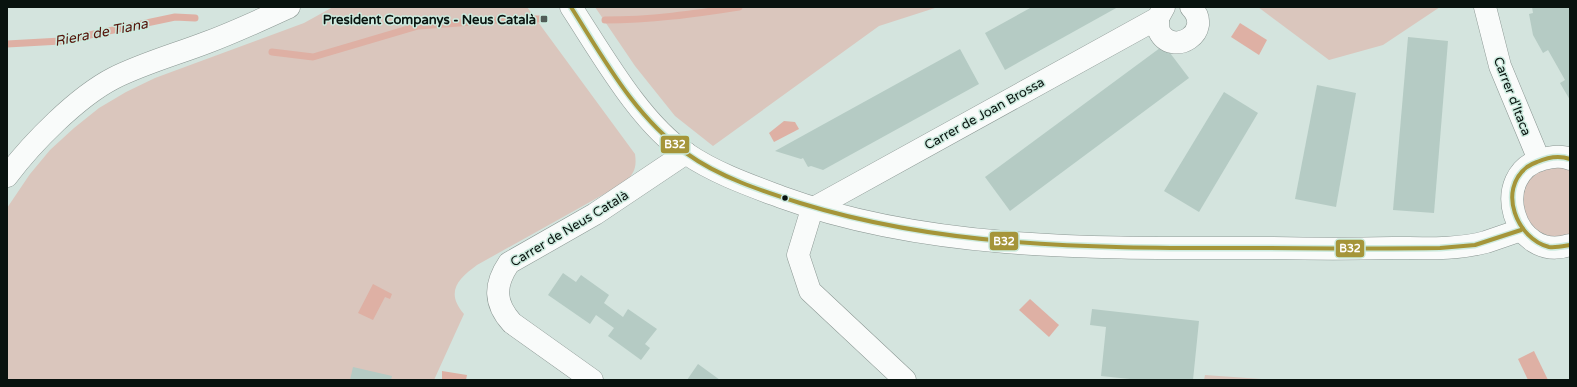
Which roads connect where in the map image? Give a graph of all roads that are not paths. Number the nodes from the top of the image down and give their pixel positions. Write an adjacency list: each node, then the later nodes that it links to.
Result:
1 (289, 7): 9 (street)
2 (571, 7): 6 (street)
3 (1191, 7): 5 (street, Carrer de Joan Brossa)
4 (1485, 7): 8 (street, Carrer d'Itaca)
5 (1160, 13): 10 (street, Carrer de Joan Brossa)
6 (686, 153): 10 (street); 13 (street, Carrer de Neus Català)
7 (1570, 159): 8 (street)
8 (1539, 160): 11 (street)
9 (7, 176)
10 (812, 209): 11 (street); 14 (street)
11 (1521, 230): 12 (street)
12 (1570, 245)
13 (592, 380)
14 (905, 380)

